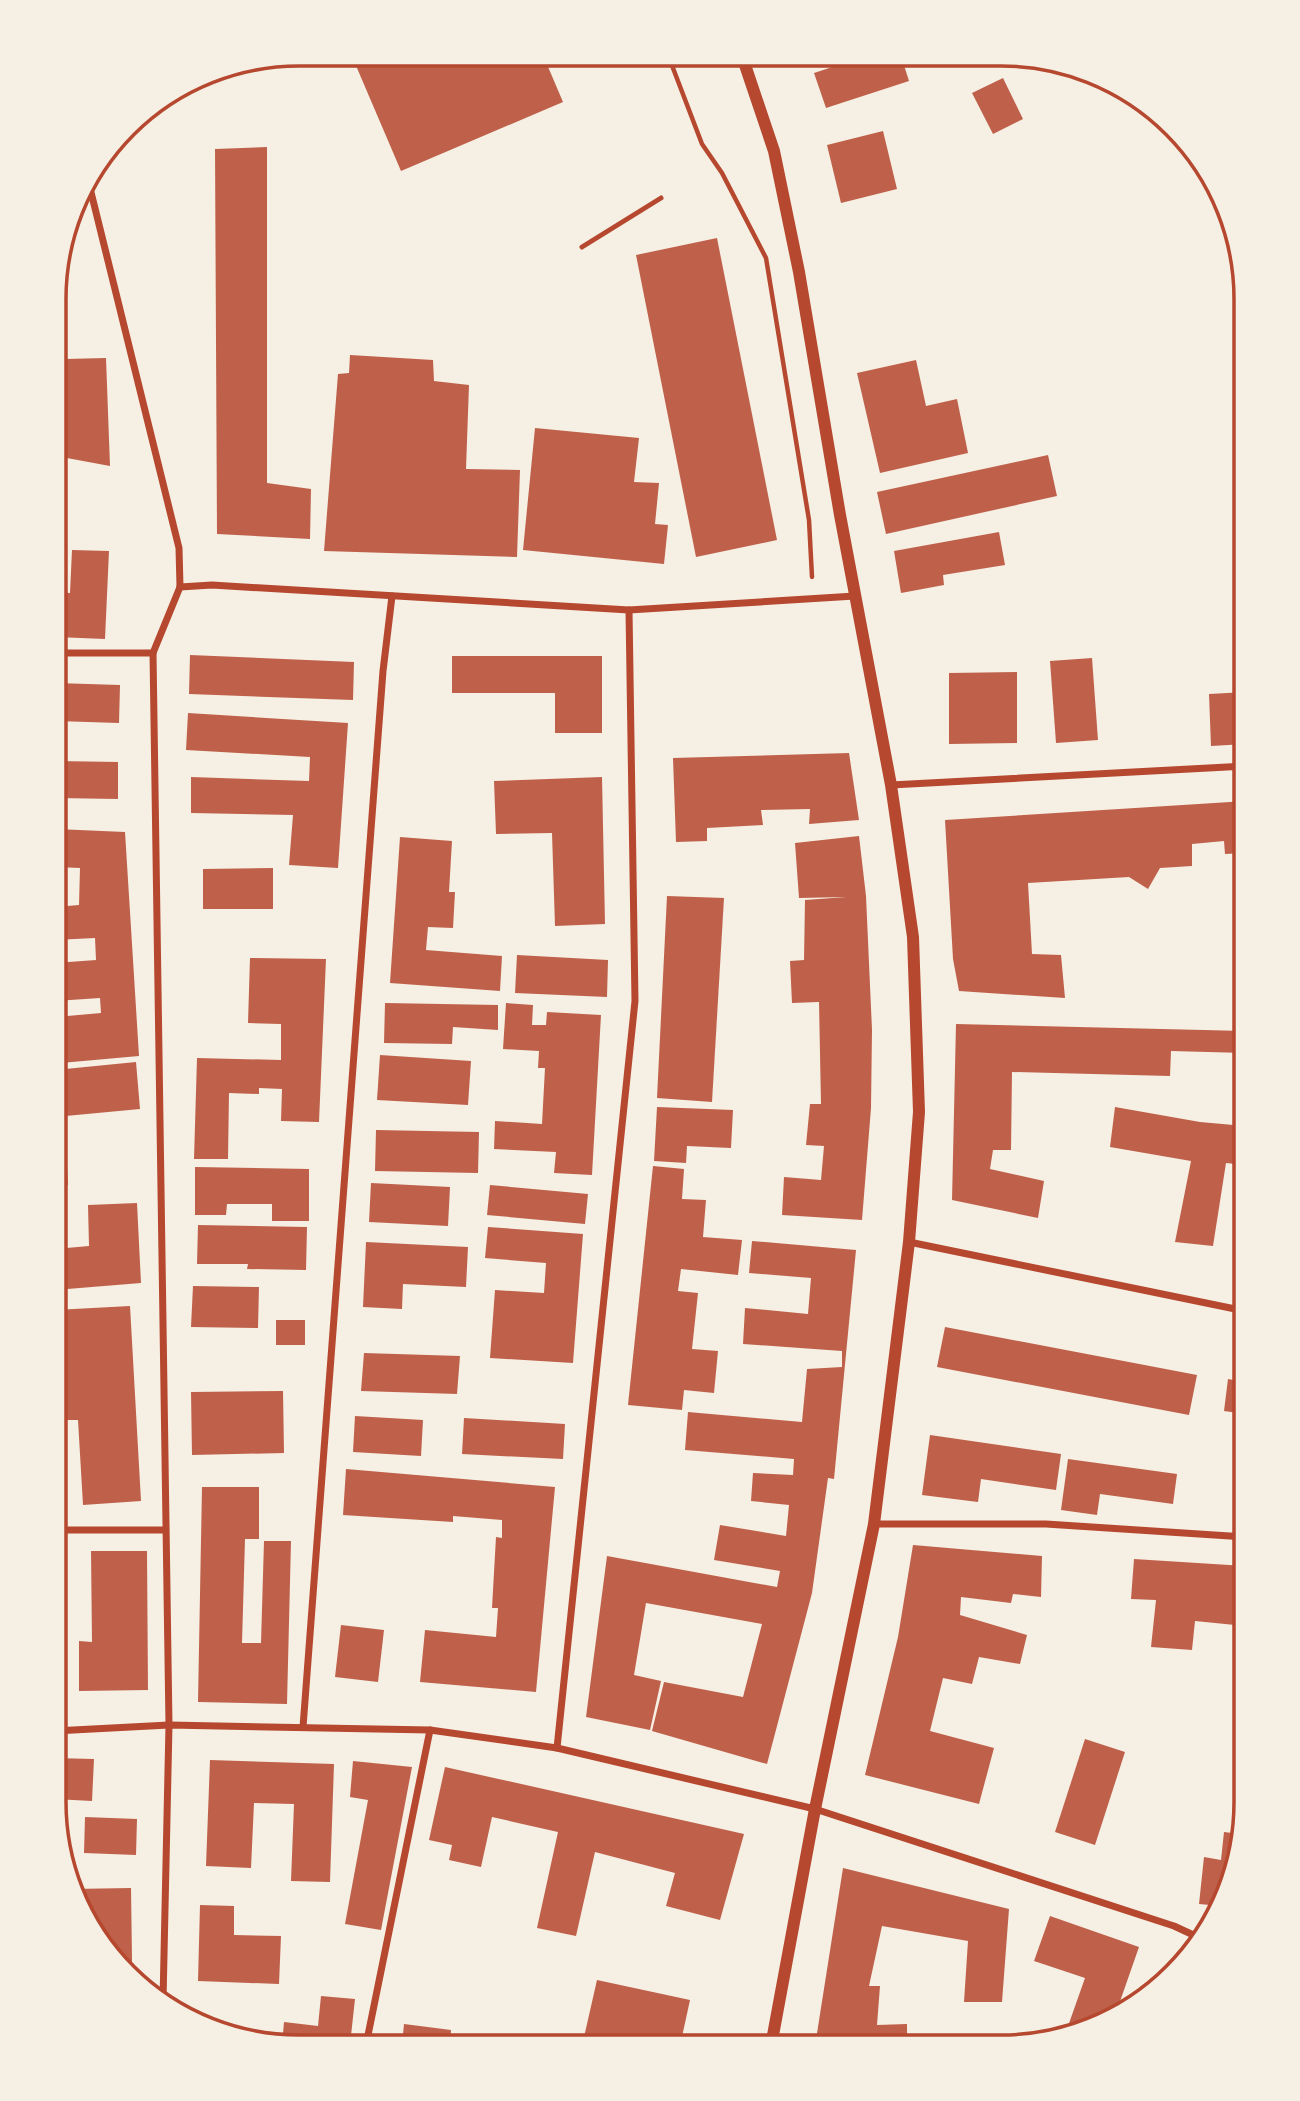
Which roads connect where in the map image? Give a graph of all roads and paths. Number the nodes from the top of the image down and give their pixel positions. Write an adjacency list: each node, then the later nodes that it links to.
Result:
1 (672, 66): 9 (path)
2 (746, 66): 8 (street)
3 (92, 196): 6 (street)
4 (661, 198): 5 (lane)
5 (582, 247)
6 (180, 587): 7 (street); 12 (street)
7 (392, 596): 10 (street); 22 (street)
8 (855, 596): 9 (street); 14 (street)
9 (814, 599): 10 (street)
10 (629, 610): 25 (street)
11 (66, 653): 12 (street)
12 (153, 653): 19 (street)
13 (1234, 767): 14 (street)
14 (891, 785): 15 (street)
15 (909, 1242): 16 (street); 17 (street)
16 (1233, 1309)
17 (874, 1524): 20 (street); 26 (street)
18 (66, 1530): 19 (street)
19 (164, 1530): 21 (street)
20 (1233, 1536)
21 (169, 1725): 22 (street); 23 (street); 28 (street)
22 (303, 1727): 24 (street)
23 (66, 1730)
24 (429, 1730): 25 (street); 29 (street)
25 (557, 1748): 26 (street)
26 (815, 1809): 27 (street); 30 (street)
27 (1191, 1934)
28 (163, 1990)
29 (368, 2035)
30 (773, 2035)

